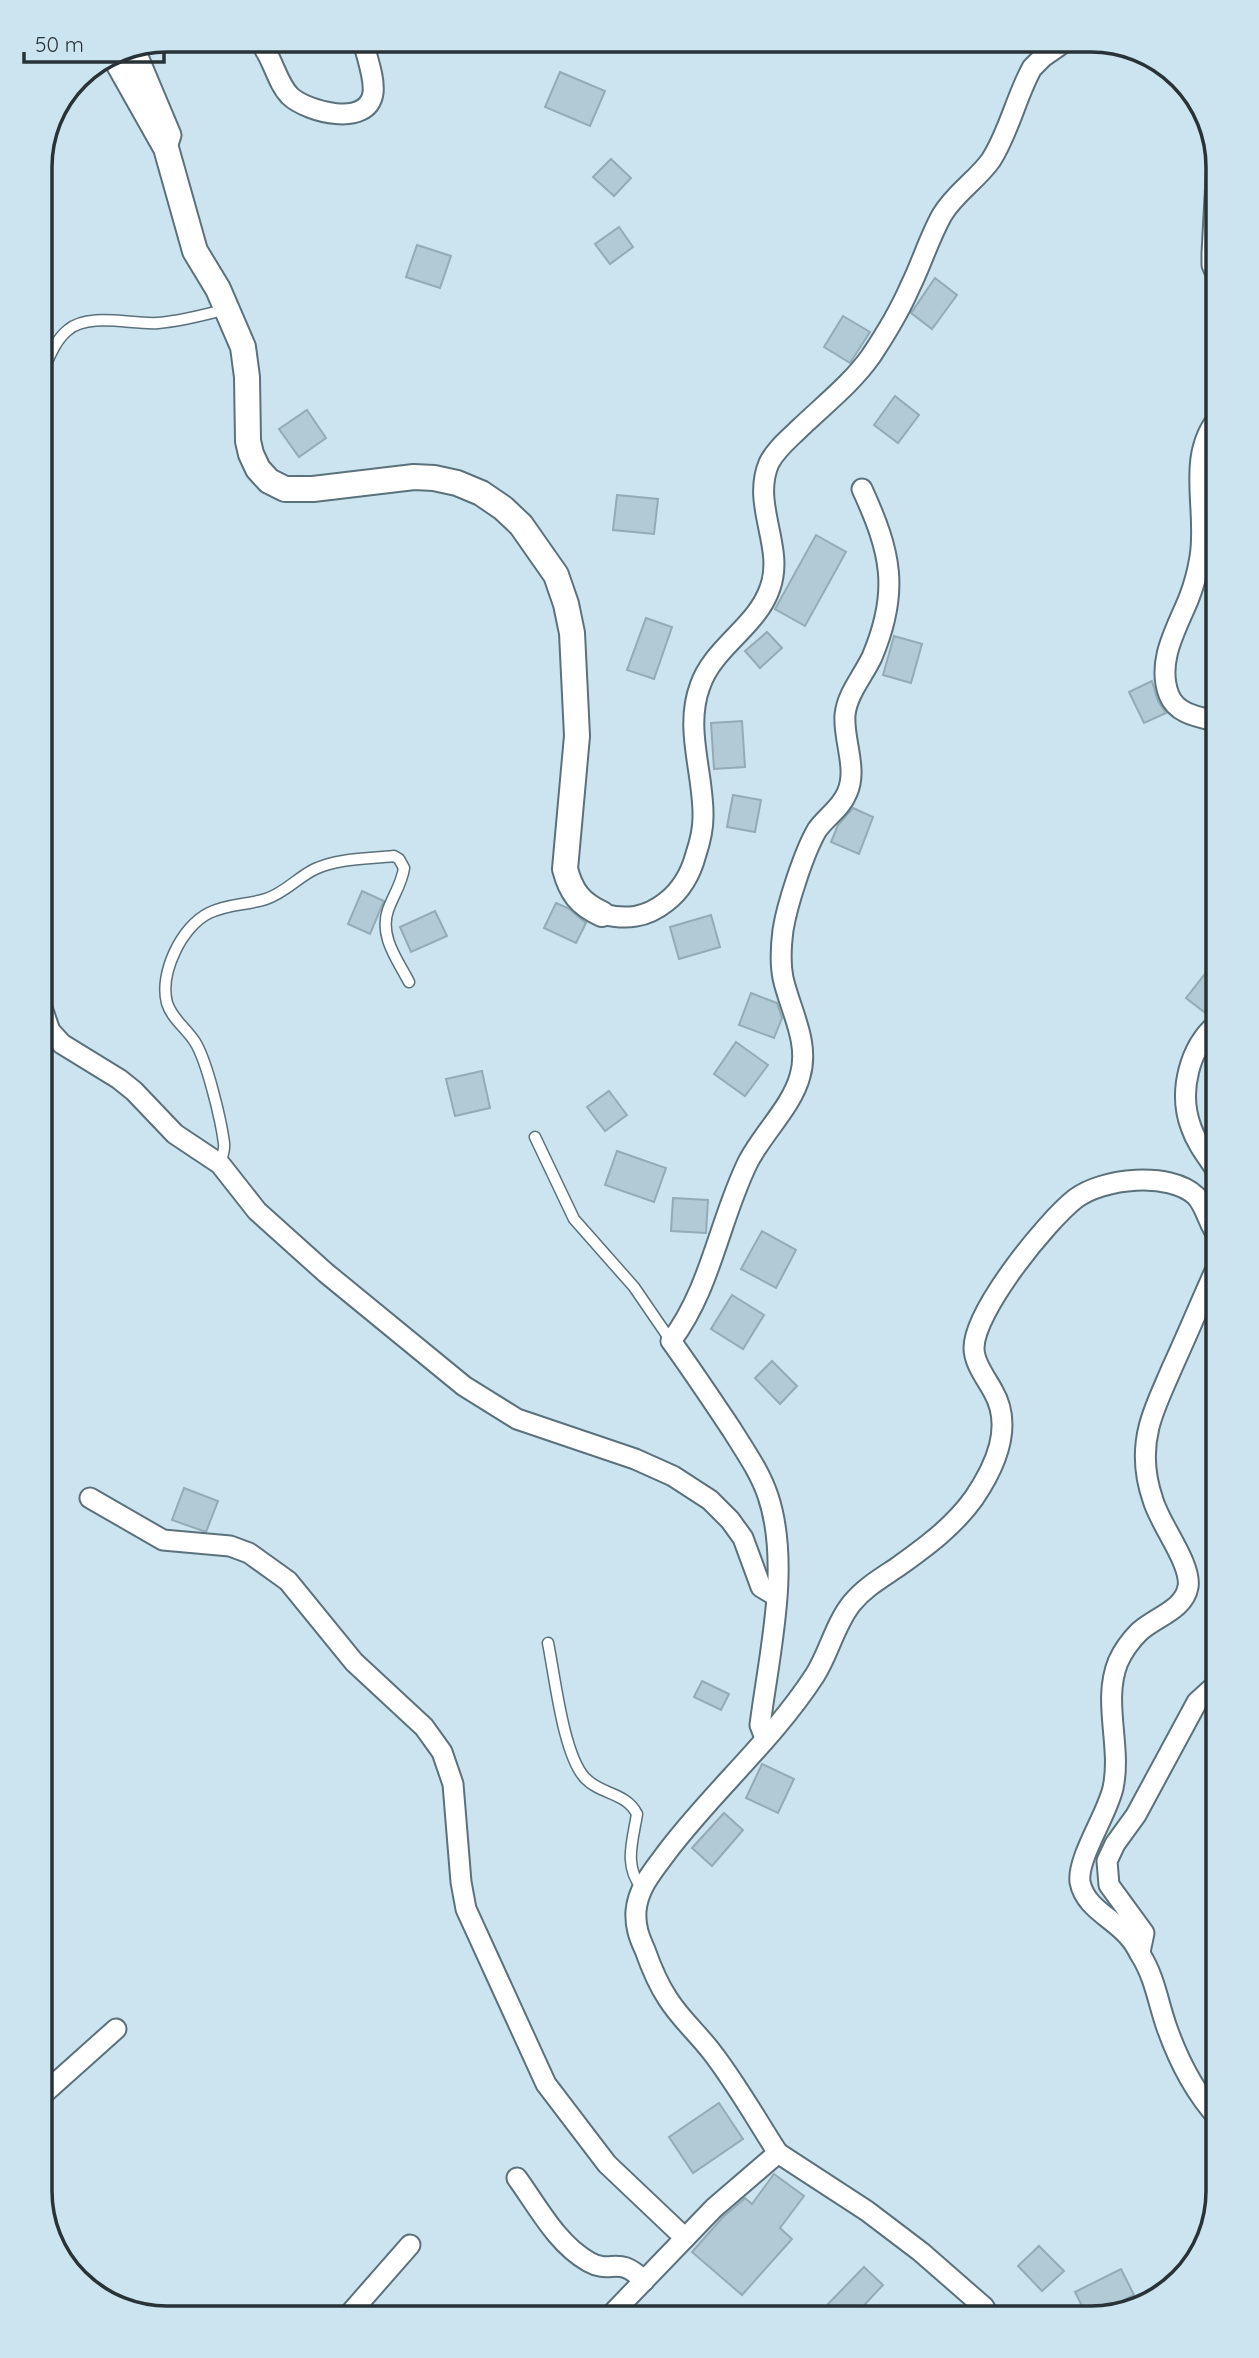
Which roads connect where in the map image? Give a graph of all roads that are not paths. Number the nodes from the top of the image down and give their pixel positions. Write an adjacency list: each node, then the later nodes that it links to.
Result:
1 (269, 52): 2 (street)
2 (366, 52)
3 (1051, 53): 12 (street)
4 (138, 57): 6 (street)
5 (119, 64): 6 (street)
6 (166, 148): 7 (street)
7 (227, 309): 8 (lane); 12 (street)
8 (53, 352)
9 (1206, 437): 11 (street)
10 (862, 489): 21 (street)
11 (1206, 719)
12 (602, 915)
13 (409, 982): 18 (lane)
14 (53, 1034): 18 (street)
15 (1206, 1036): 17 (street)
16 (535, 1137): 21 (lane)
17 (1206, 1156)
18 (220, 1164): 23 (street)
19 (1206, 1211): 26 (street)
20 (1206, 1291): 28 (street)
21 (671, 1341): 23 (street)
22 (90, 1498): 34 (street)
23 (776, 1595): 26 (street)
24 (548, 1643): 27 (lane)
25 (1206, 1694): 28 (street)
26 (765, 1738): 27 (street)
27 (642, 1888): 32 (street)
28 (1140, 1952): 31 (street)
29 (116, 2029): 30 (street)
30 (52, 2086)
31 (1206, 2105)
32 (778, 2153): 34 (street); 39 (street)
33 (517, 2178): 36 (street)
34 (685, 2238): 36 (street)
35 (410, 2245): 37 (street)
36 (644, 2281): 38 (street)
37 (357, 2305)
38 (620, 2305)
39 (983, 2306)

